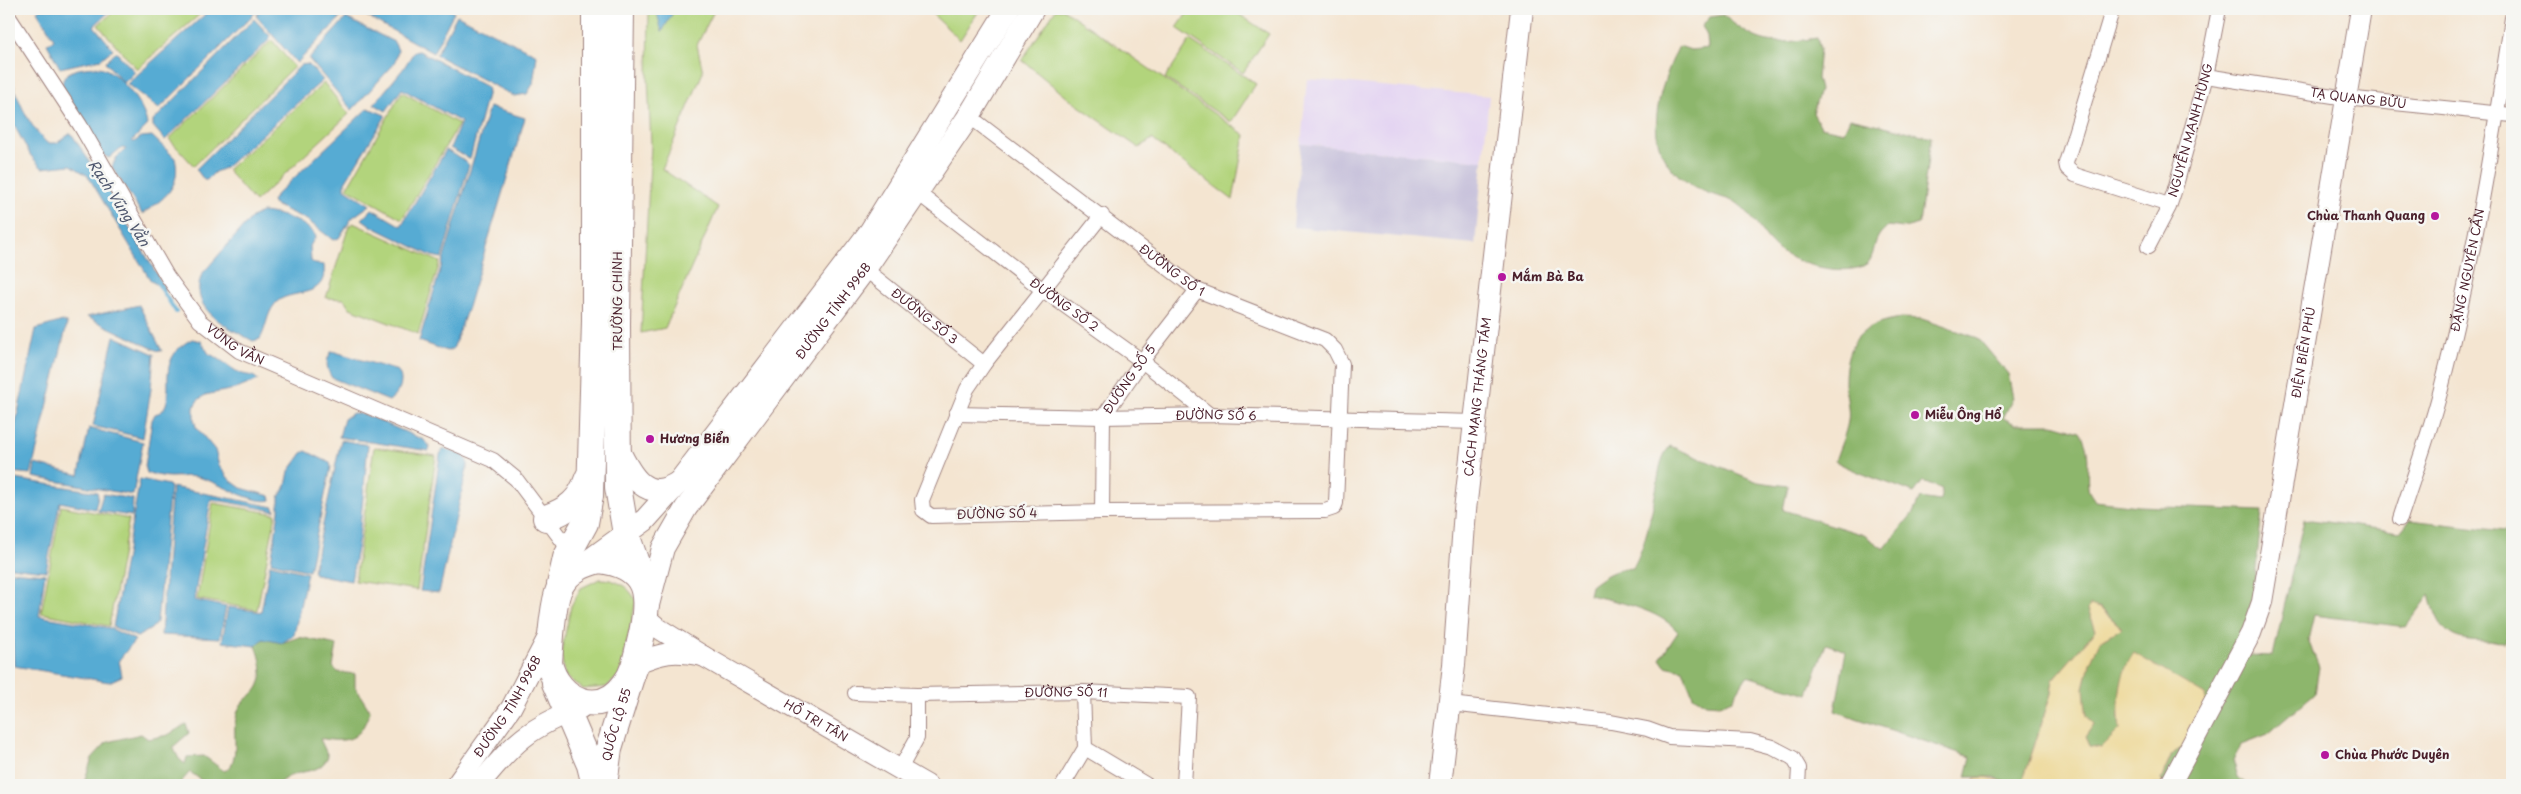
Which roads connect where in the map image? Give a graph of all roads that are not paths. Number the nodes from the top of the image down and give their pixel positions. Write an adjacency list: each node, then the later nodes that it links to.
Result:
1 (595, 9): 31 (highway, TRƯỜNG CHINH)
2 (621, 9): 30 (highway, TRƯỜNG CHINH)
3 (1008, 9): 32 (main road, ĐƯỜNG TỈNH 996B)
4 (1033, 9): 15 (main road, ĐƯỜNG TỈNH 996B)
5 (1522, 9): 29 (main road, CÁCH MẠNG THÁNG TÁM)
6 (2219, 9): 11 (street, NGUYỄN MẠNH HÙNG)
7 (2361, 9): 12 (street, ĐIỆN BIÊN PHỦ)
8 (2112, 11): 17 (street)
9 (9, 17): 34 (street, VŨNG VẰN)
10 (2512, 18): 13 (street, ĐẶNG NGUYÊN CẨN)
11 (2206, 76): 12 (street, TẠ QUANG BỬU); 17 (street, NGUYỄN MẠNH HÙNG)
12 (2346, 98): 13 (street, TẠ QUANG BỬU); 62 (street, ĐIỆN BIÊN PHỦ)
13 (2498, 114): 14 (street, TẠ QUANG BỬU); 35 (street, ĐẶNG NGUYÊN CẨN)
14 (2512, 115)
15 (969, 116): 16 (main road, ĐƯỜNG TỈNH 996B); 18 (street, ĐƯỜNG SỐ 1)
16 (918, 193): 20 (main road, ĐƯỜNG TỈNH 996B); 21 (street, ĐƯỜNG SỐ 2)
17 (2170, 205): 19 (street, NGUYỄN MẠNH HÙNG)
18 (1102, 215): 21 (street, ĐƯỜNG SỐ 4); 22 (street, ĐƯỜNG SỐ 1)
19 (2148, 247)
20 (865, 269): 24 (street, ĐƯỜNG SỐ 3); 39 (main road, ĐƯỜNG TỈNH 996B)
21 (1042, 290): 23 (street, ĐƯỜNG SỐ 2); 24 (street, ĐƯỜNG SỐ 4)
22 (1197, 290): 23 (street, ĐƯỜNG SỐ 5); 28 (street, ĐƯỜNG SỐ 1)
23 (1142, 361): 26 (street, ĐƯỜNG SỐ 2); 27 (street, ĐƯỜNG SỐ 5)
24 (984, 364): 25 (street, ĐƯỜNG SỐ 4)
25 (956, 414): 27 (street, ĐƯỜNG SỐ 6); 33 (street, ĐƯỜNG SỐ 4)
26 (1210, 415): 27 (street, ĐƯỜNG SỐ 6); 28 (street, ĐƯỜNG SỐ 6)
27 (1103, 417): 33 (street, ĐƯỜNG SỐ 5)
28 (1340, 420): 29 (street, ĐƯỜNG SỐ 6); 33 (street, ĐƯỜNG SỐ 4)
29 (1476, 422): 48 (main road, CÁCH MẠNG THÁNG TÁM)
30 (618, 449): 32 (main road); 36 (highway, TRƯỜNG CHINH)
31 (592, 465): 34 (highway); 37 (highway, TRƯỜNG CHINH)
32 (679, 482): 36 (main road, ĐƯỜNG TỈNH 996B)
33 (1102, 512)
34 (546, 518): 37 (street, VŨNG VẰN)
35 (2400, 519)
36 (626, 534): 37 (main road, ĐƯỜNG TỈNH 996B); 38 (highway, TRƯỜNG CHINH)
37 (578, 557): 38 (highway); 40 (highway, TRƯỜNG CHINH)
38 (645, 589): 39 (highway)
39 (645, 617): 41 (street, HỒ TRI TÂN); 42 (highway)
40 (554, 624): 43 (highway); 52 (street, ĐƯỜNG TỈNH 996B)
41 (703, 656): 42 (street); 51 (street, HỒ TRI TÂN)
42 (635, 664): 47 (highway); 55 (highway, QUỐC LỘ 55)
43 (552, 675): 47 (highway); 49 (highway, QUỐC LỘ 55)
44 (1083, 692): 46 (street, ĐƯỜNG SỐ 11); 50 (street); 59 (street, ĐƯỜNG SỐ 11)
45 (855, 693): 46 (street, ĐƯỜNG SỐ 11)
46 (917, 695): 51 (street)
47 (600, 702): 49 (street, ĐƯỜNG TỈNH 996B)
48 (1450, 704): 60 (main road, CÁCH MẠNG THÁNG TÁM); 61 (street)
49 (566, 714): 53 (street, ĐƯỜNG TỈNH 996B); 54 (highway, QUỐC LỘ 55)
50 (1085, 748): 57 (street); 58 (street)
51 (900, 770): 56 (street, HỒ TRI TÂN)
52 (456, 785)
53 (479, 785)
54 (595, 785)
55 (604, 785)
56 (927, 785)
57 (1063, 785)
58 (1147, 785)
59 (1184, 785)
60 (1440, 785)
61 (1798, 785)
62 (2170, 785)

